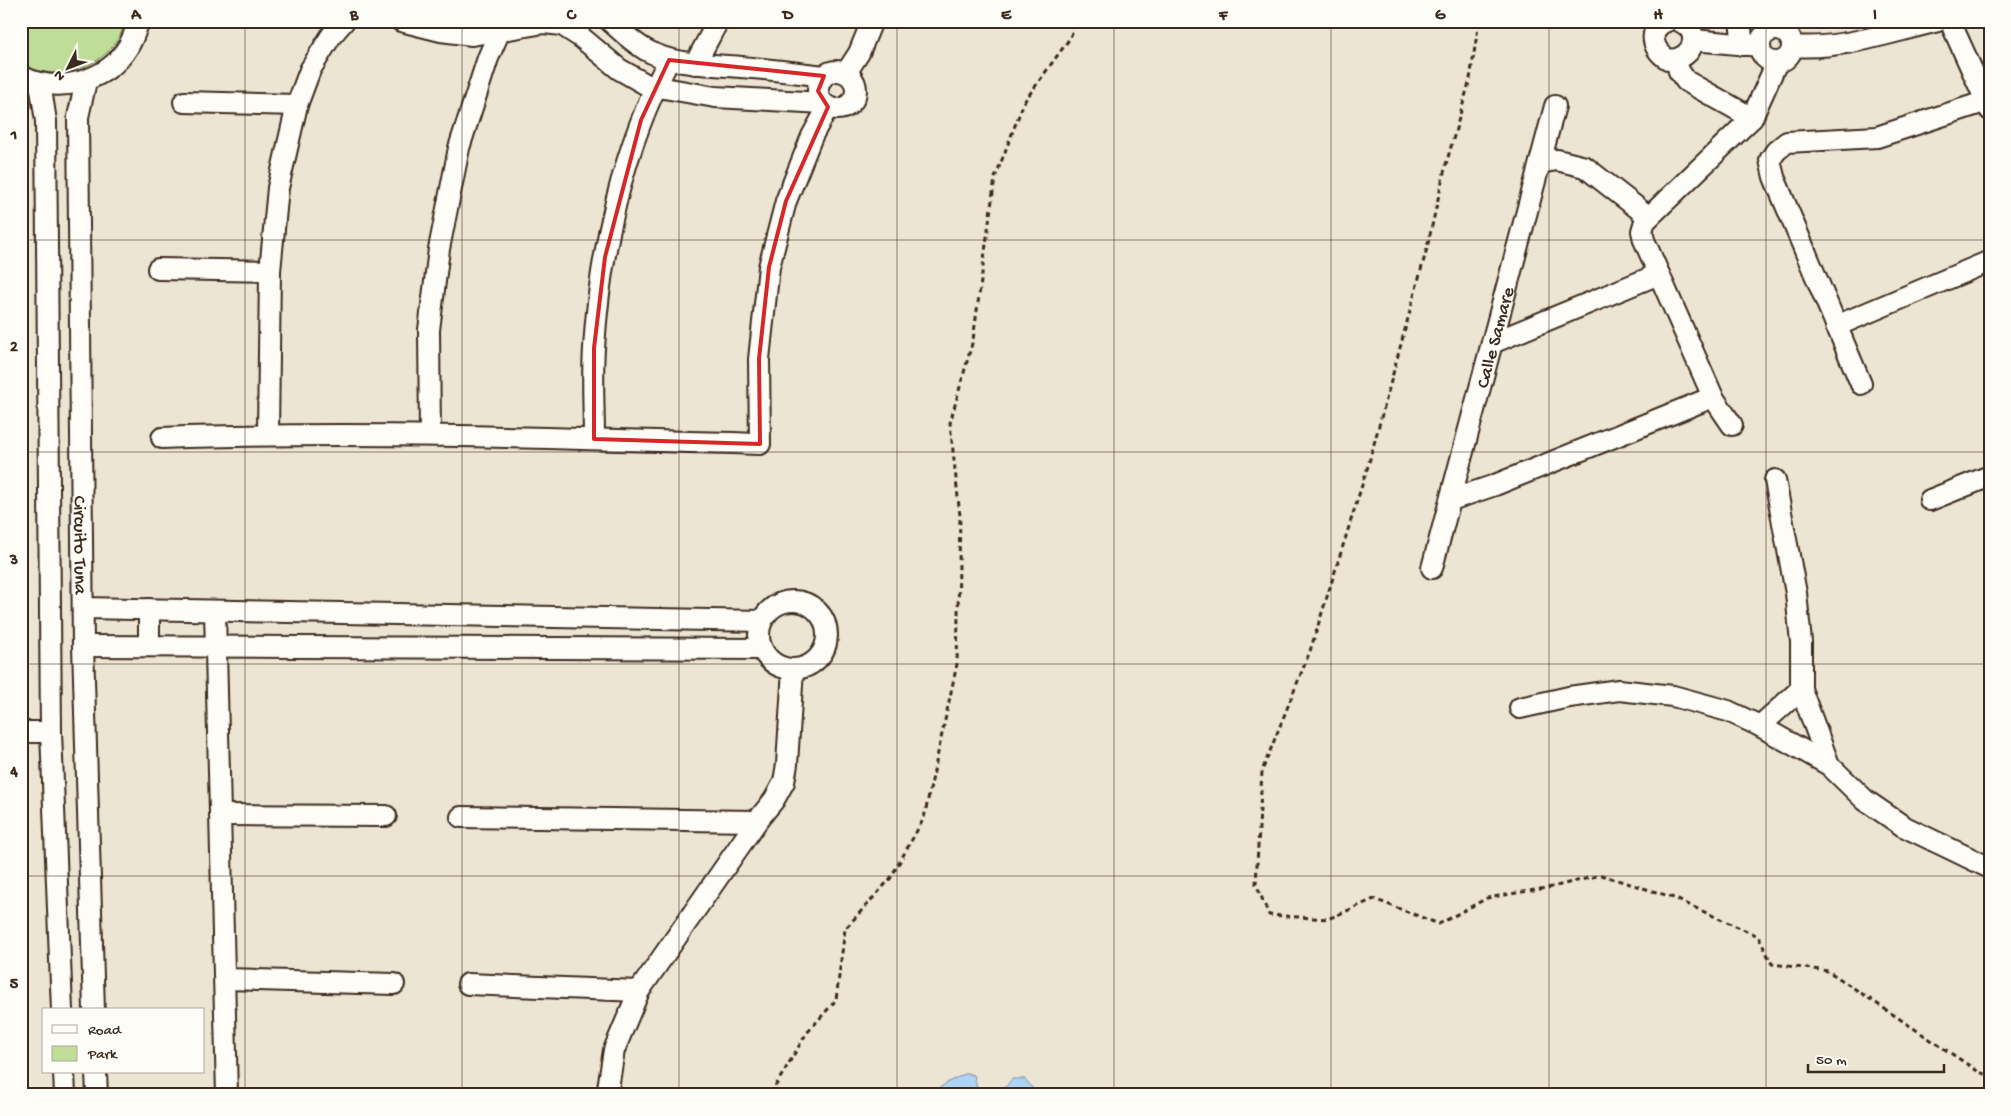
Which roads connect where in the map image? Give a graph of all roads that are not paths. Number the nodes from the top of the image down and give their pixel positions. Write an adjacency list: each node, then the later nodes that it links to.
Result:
1 (139, 21): 23 (street)
2 (344, 21): 27 (street)
3 (401, 21): 12 (street)
4 (610, 21): 16 (street)
5 (718, 21): 19 (street)
6 (872, 21): 20 (street)
7 (1667, 21): 17 (street)
8 (1679, 21): 14 (street)
9 (1740, 21): 15 (street)
10 (563, 23): 12 (street); 24 (street)
11 (1949, 23): 13 (street); 26 (street)
12 (502, 26): 43 (street)
13 (1785, 32): 15 (street); 18 (street)
14 (1693, 40): 15 (street); 17 (street)
15 (1751, 45): 18 (street)
16 (669, 60): 19 (street); 24 (street)
17 (1676, 60): 30 (street)
18 (1777, 62): 30 (street)
19 (695, 64): 21 (street)
20 (846, 73): 21 (street); 28 (street)
21 (824, 76): 28 (street)
22 (31, 80): 23 (street); 66 (street, Circuito Tuna)
23 (86, 81): 51 (street, Circuito Tuna)
24 (654, 86): 28 (street); 45 (street)
25 (184, 102): 27 (street)
26 (1988, 104): 37 (street)
27 (297, 105): 35 (street)
28 (826, 105): 45 (street)
29 (1555, 106): 31 (street, Calle Samare)
30 (1752, 118): 32 (street)
31 (1540, 163): 32 (street); 38 (street, Calle Samare)
32 (1649, 217): 36 (street)
33 (1990, 261): 37 (street)
34 (158, 269): 35 (street)
35 (270, 271): 42 (street)
36 (1659, 274): 38 (street); 40 (street)
37 (1836, 326): 39 (street)
38 (1492, 343): 48 (street, Calle Samare)
39 (1861, 384)
40 (1713, 397): 41 (street); 48 (street)
41 (1732, 425)
42 (268, 434): 43 (street); 44 (street)
43 (430, 435): 45 (street)
44 (162, 438)
45 (594, 439)
46 (1990, 476): 49 (street)
47 (1775, 480): 62 (street)
48 (1450, 500): 50 (street, Calle Samare)
49 (1930, 500)
50 (1432, 568)
51 (83, 608): 52 (street); 56 (street, Circuito Tuna)
52 (149, 609): 53 (street); 57 (street)
53 (215, 611): 54 (street); 58 (street)
54 (455, 615): 55 (street); 59 (street)
55 (762, 621): 60 (street); 61 (street)
56 (82, 646): 57 (street); 78 (street, Circuito Tuna)
57 (149, 646): 58 (street)
58 (215, 646): 59 (street); 68 (street)
59 (454, 648): 60 (street)
60 (762, 650): 61 (street)
61 (793, 669): 71 (street)
62 (1801, 689): 64 (street); 67 (street)
63 (1520, 708): 64 (street)
64 (1760, 726): 67 (street)
65 (21, 732): 66 (street)
66 (52, 732): 77 (street, Circuito Tuna)
67 (1829, 765): 72 (street)
68 (221, 815): 69 (street); 73 (street)
69 (386, 816)
70 (461, 817): 71 (street)
71 (757, 821): 76 (street)
72 (1990, 868)
73 (225, 980): 74 (street); 83 (street)
74 (394, 984)
75 (468, 984): 76 (street)
76 (639, 991): 84 (street)
77 (62, 1008)
78 (94, 1008)
79 (64, 1074): 81 (street)
80 (96, 1074): 82 (street)
81 (65, 1095)
82 (97, 1095)
83 (227, 1095)
84 (607, 1095)

